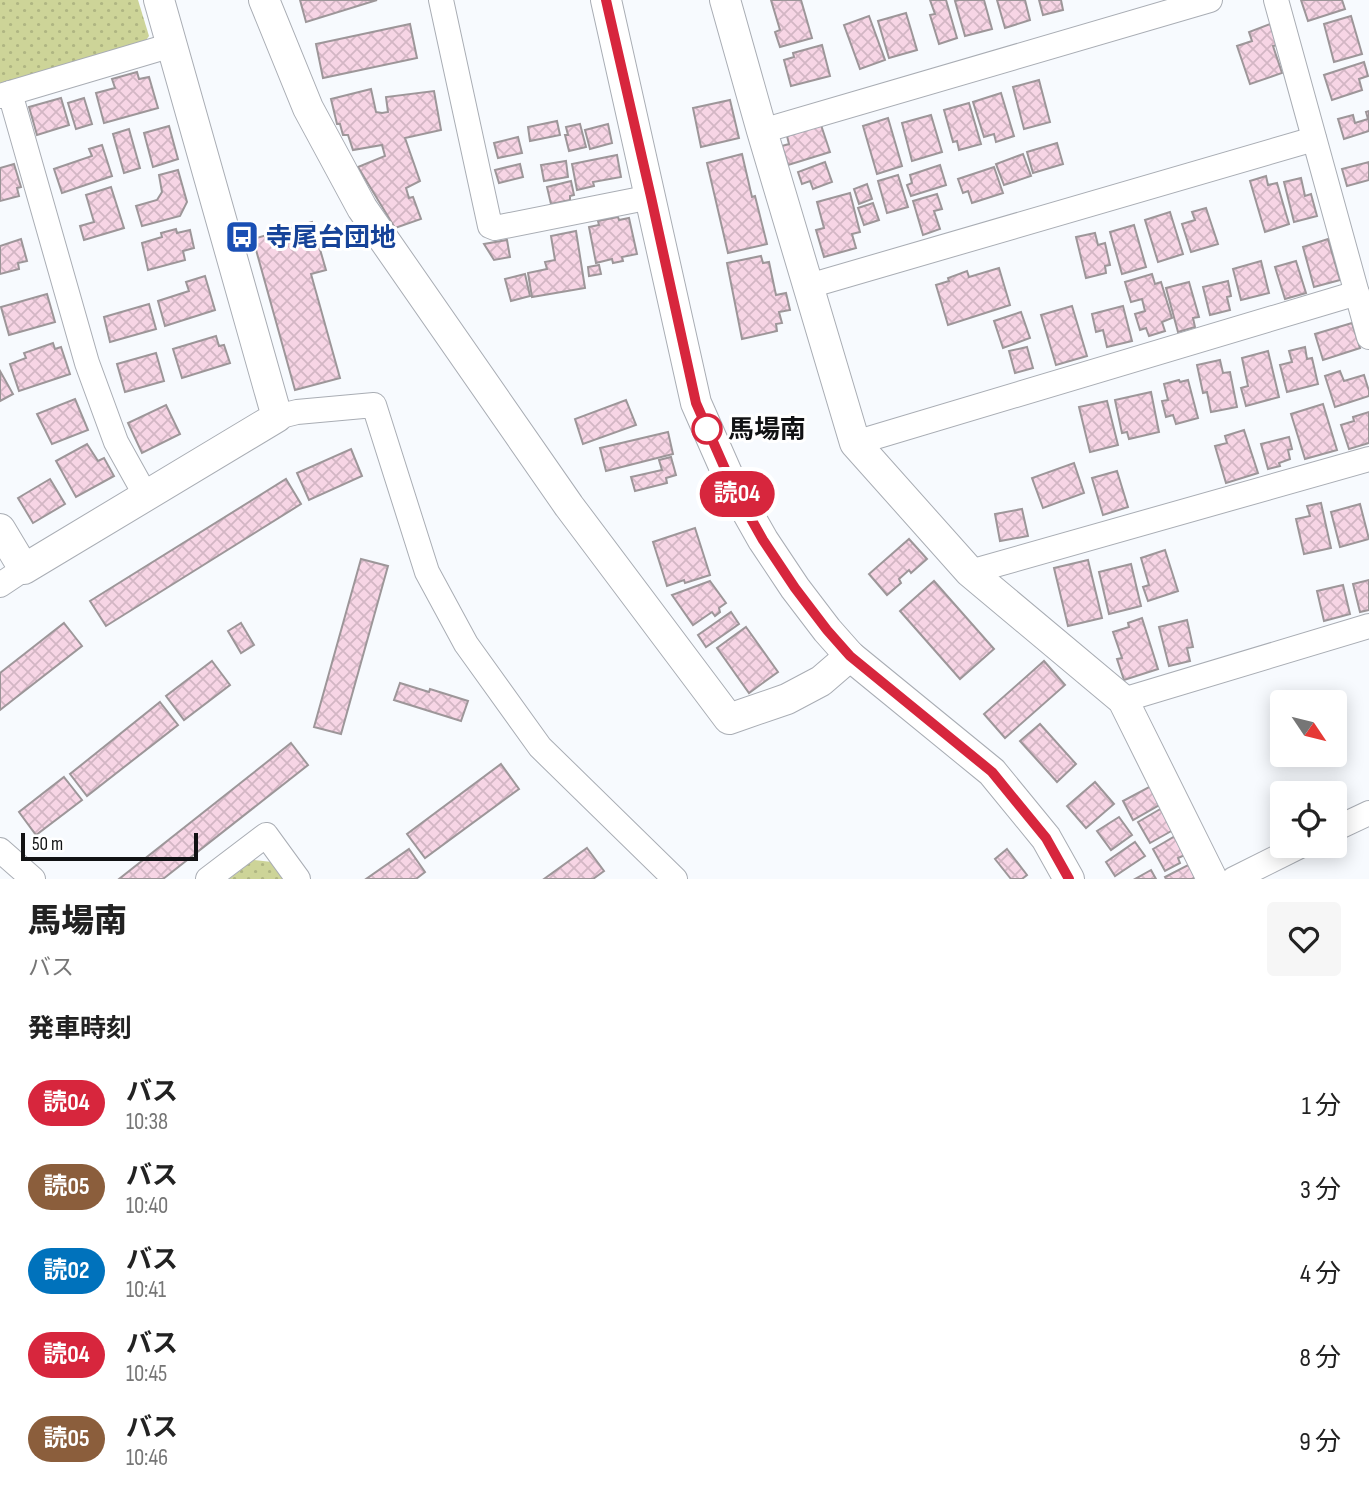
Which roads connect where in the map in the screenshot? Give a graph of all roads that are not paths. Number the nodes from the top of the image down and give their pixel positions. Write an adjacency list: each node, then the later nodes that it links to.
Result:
1 (159, 0): 8 (street)
2 (264, 0): 24 (street)
3 (441, 0): 12 (street)
4 (607, 0): 12 (street)
5 (725, 0): 10 (street)
6 (1210, 0): 10 (street)
7 (1276, 0): 11 (street)
8 (172, 45): 9 (street); 16 (street)
9 (5, 95): 19 (street)
10 (762, 131): 13 (street)
11 (1314, 139): 13 (street); 14 (street)
12 (651, 197): 24 (street)
13 (809, 286): 17 (street)
14 (1357, 293): 15 (street); 17 (street)
15 (1369, 337)
16 (277, 417): 19 (street); 33 (street)
17 (855, 443): 21 (street)
18 (1369, 459): 21 (street)
19 (146, 496): 22 (street)
20 (0, 529): 22 (street)
21 (970, 572): 25 (street)
22 (12, 577)
23 (1369, 626): 25 (street)
24 (850, 656): 34 (street)
25 (1123, 700): 35 (street)
26 (1369, 813): 27 (street)
27 (1347, 823)
28 (0, 850): 30 (street)
29 (1277, 858): 36 (street)
30 (33, 879)
31 (208, 879): 32 (street)
32 (298, 879)
33 (675, 879)
34 (1069, 879)
35 (1212, 879)
36 (1234, 879)

